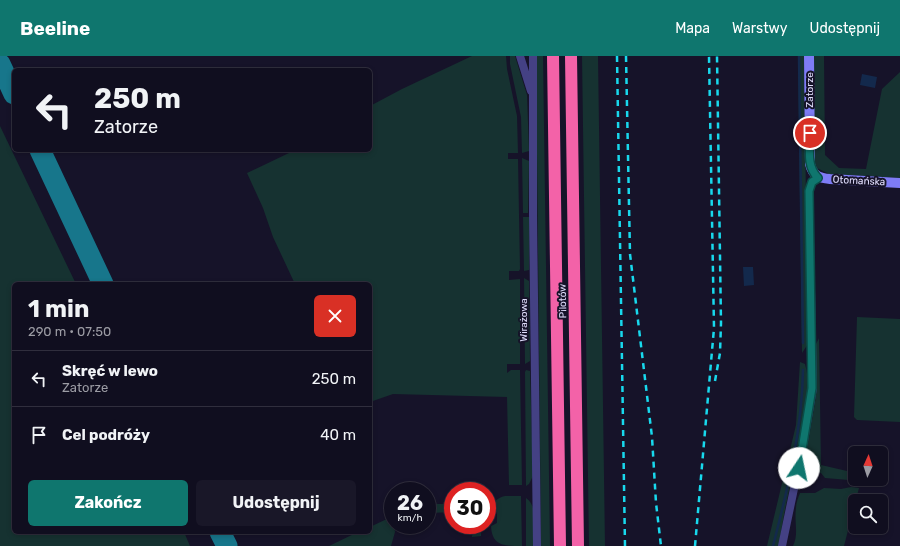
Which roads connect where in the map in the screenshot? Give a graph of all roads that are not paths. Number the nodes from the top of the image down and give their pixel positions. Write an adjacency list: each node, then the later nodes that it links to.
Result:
1 (520, 56): 6 (street, Wirażowa)
2 (533, 56): 6 (street, Wirażowa)
3 (553, 56): 10 (highway, Pilotów)
4 (571, 56): 11 (highway, Pilotów)
5 (809, 56): 7 (street, Zatorze)
6 (532, 93): 9 (street, Wirażowa)
7 (818, 178): 8 (street, Otomańska); 12 (street)
8 (900, 183)
9 (537, 546)
10 (560, 546)
11 (578, 546)
12 (782, 546)

